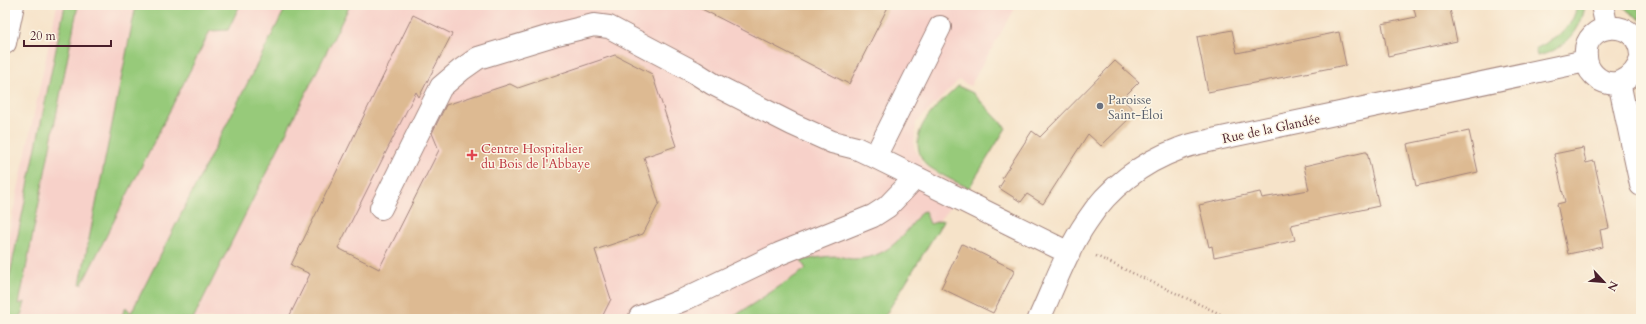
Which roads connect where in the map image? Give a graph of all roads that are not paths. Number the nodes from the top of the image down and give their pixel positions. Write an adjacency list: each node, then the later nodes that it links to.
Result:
1 (13, 5): 5 (street)
2 (1602, 5): 4 (street)
3 (940, 28): 11 (street)
4 (1607, 28): 6 (street); 9 (street)
5 (5, 43)
6 (1641, 49): 7 (street)
7 (1641, 55)
8 (1641, 58): 10 (street)
9 (1586, 61): 10 (street); 15 (street, Rue de la Glandée)
10 (1619, 82): 13 (street)
11 (876, 157): 12 (street); 14 (street)
12 (914, 178): 15 (street); 16 (street)
13 (1641, 185)
14 (381, 208)
15 (1069, 253): 17 (street, Rue de la Glandée)
16 (640, 317)
17 (1039, 319)

